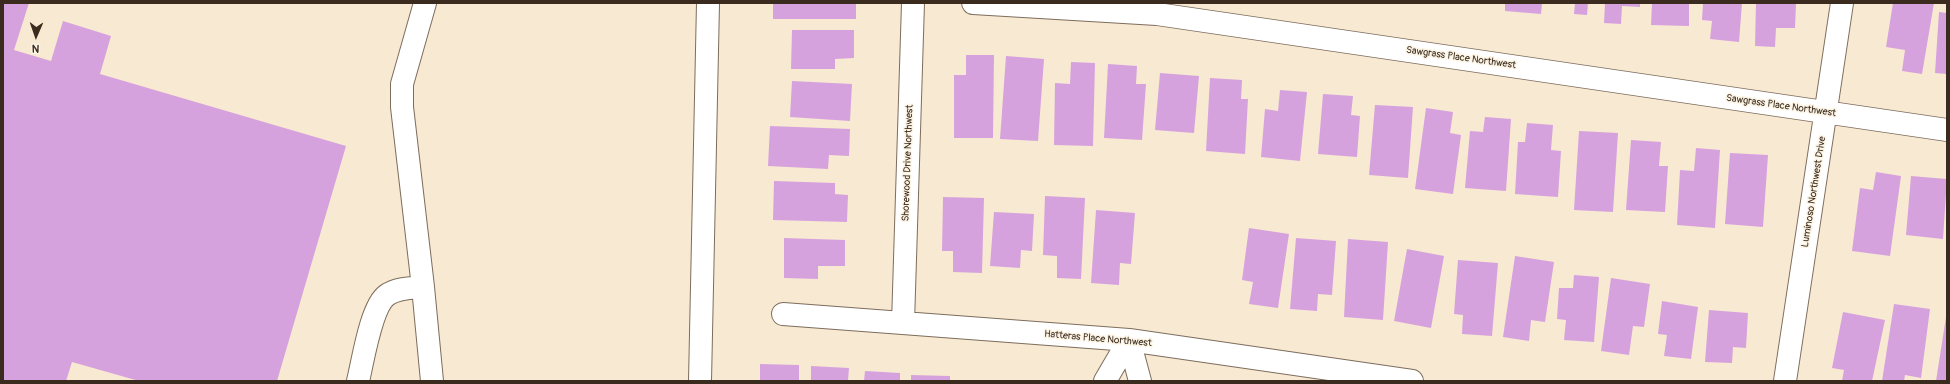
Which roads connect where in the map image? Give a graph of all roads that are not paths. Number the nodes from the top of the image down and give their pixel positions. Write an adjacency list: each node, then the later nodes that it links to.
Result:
1 (425, 3): 8 (street)
2 (708, 3): 14 (street)
3 (913, 3): 10 (street, Shorewood Drive Northwest)
4 (973, 3): 6 (street, Sawgrass Place Northwest)
5 (1842, 3): 6 (street, Luminoso Northwest Drive)
6 (1827, 112): 7 (street, Sawgrass Place Northwest); 18 (street, Luminoso Northwest Drive)
7 (1947, 130)
8 (423, 287): 12 (street); 13 (street)
9 (782, 314): 10 (street, Hatteras Place Northwest)
10 (903, 323): 11 (street, Hatteras Place Northwest)
11 (1129, 340): 15 (street); 16 (street); 17 (street, Hatteras Place Northwest)
12 (358, 381)
13 (432, 381)
14 (700, 381)
15 (1105, 381)
16 (1140, 381)
17 (1412, 381)
18 (1785, 381)

